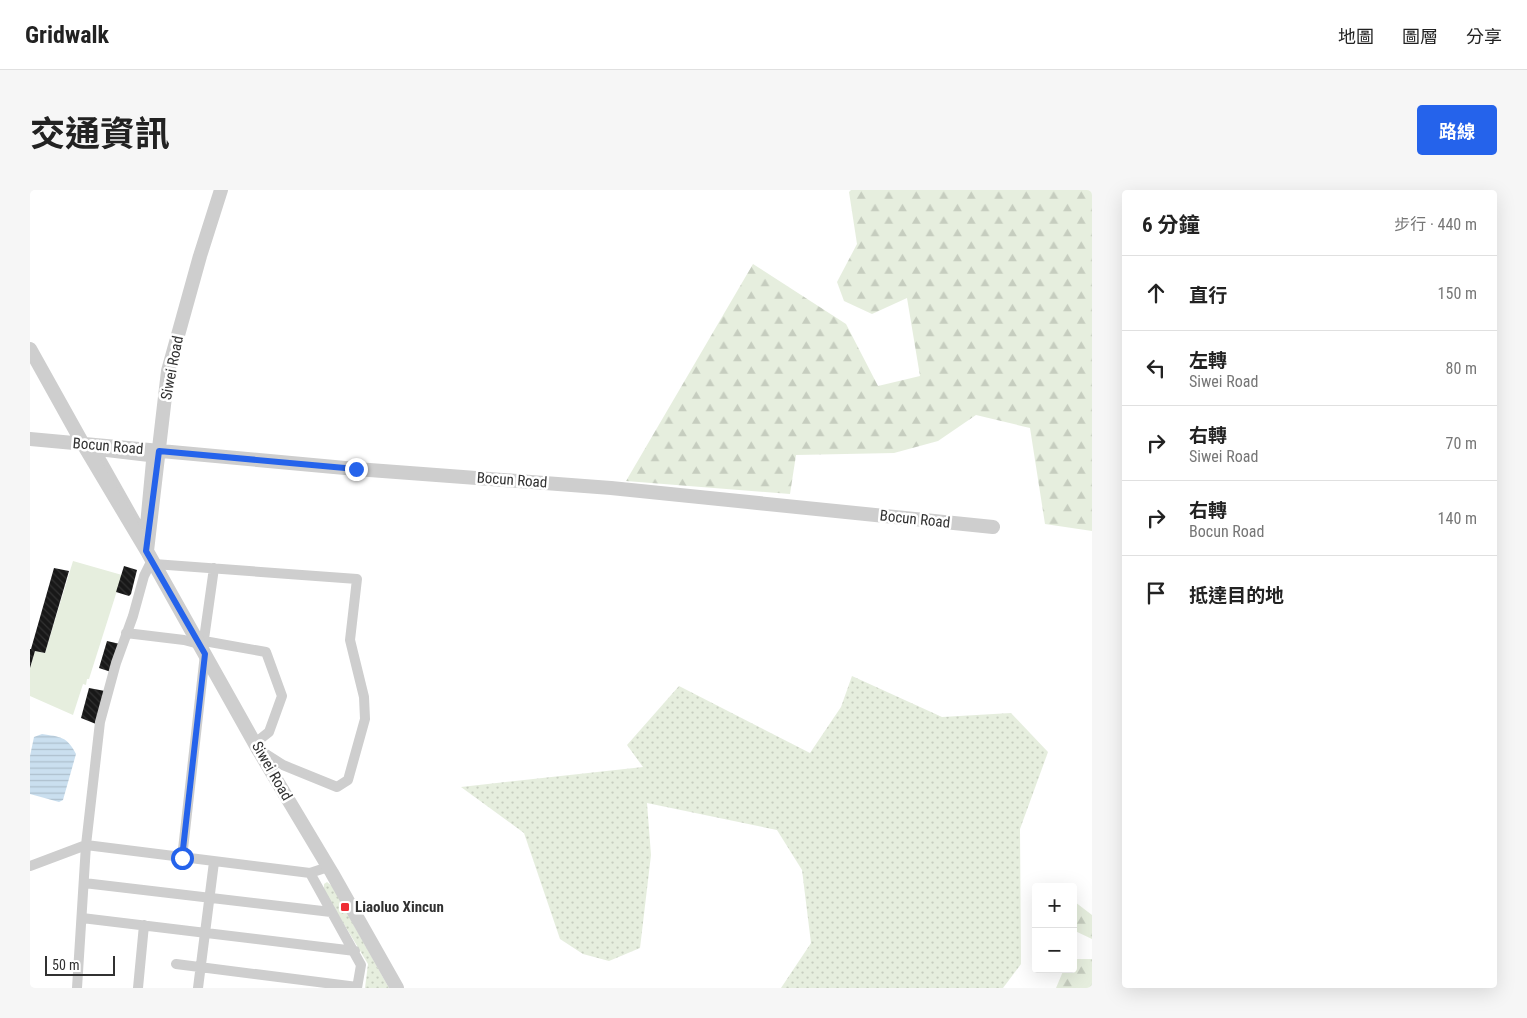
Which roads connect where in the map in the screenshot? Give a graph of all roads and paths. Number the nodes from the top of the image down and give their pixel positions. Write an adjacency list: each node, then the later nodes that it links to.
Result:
1 (221, 190): 5 (street, Siwei Road)
2 (30, 349): 4 (street)
3 (30, 439): 4 (street, Bocun Road)
4 (83, 444): 5 (street, Bocun Road); 8 (street)
5 (159, 451): 7 (street, Bocun Road); 8 (street, Siwei Road)
6 (100, 452): 6 (street)
7 (992, 527)
8 (150, 557): 9 (street); 10 (street); 11 (street, Siwei Road)
9 (214, 568): 11 (street); 12 (street)
10 (126, 633): 11 (street); 13 (street)
11 (203, 647): 12 (street, Siwei Road); 12 (street); 14 (street)
12 (257, 747): 17 (street, Siwei Road)
13 (86, 845): 14 (street); 16 (street); 19 (street)
14 (182, 858): 15 (street)
15 (214, 862): 18 (street); 20 (street)
16 (30, 866)
17 (328, 867): 18 (street); 32 (street, Siwei Road)
18 (310, 873): 21 (street)
19 (84, 882): 20 (street); 22 (street)
20 (209, 897): 21 (street); 24 (street)
21 (331, 912): 25 (street)
22 (82, 918): 23 (street); 28 (street)
23 (144, 925): 24 (street); 29 (street)
24 (205, 932): 25 (street); 27 (street)
25 (355, 951): 31 (street)
26 (176, 964): 27 (street)
27 (201, 967): 30 (street); 31 (street)
28 (77, 988)
29 (138, 988)
30 (198, 988)
31 (357, 988)
32 (397, 988)

